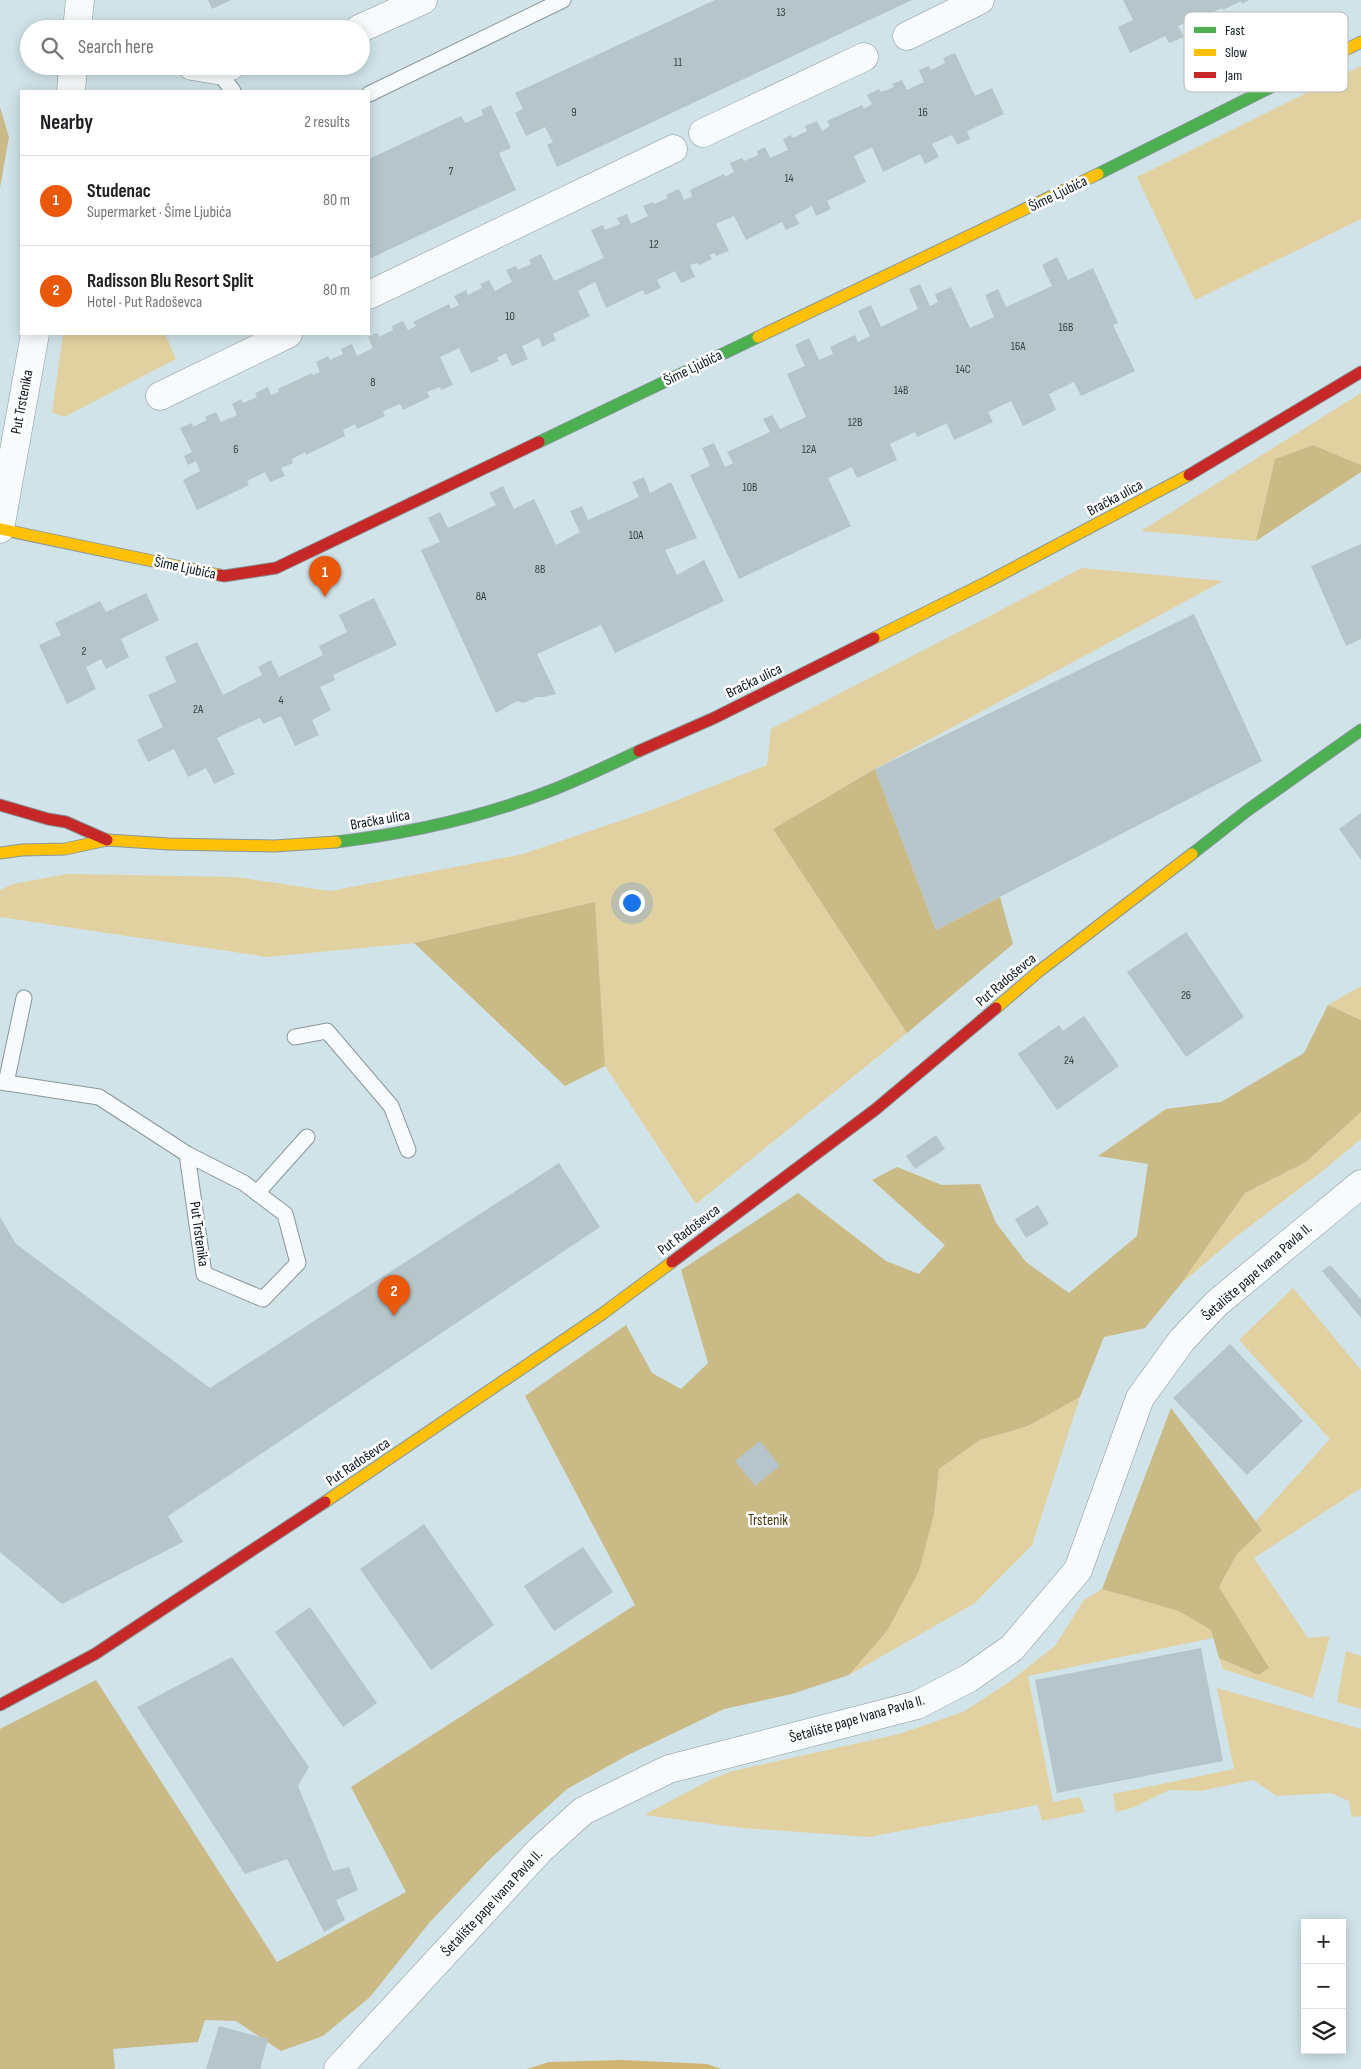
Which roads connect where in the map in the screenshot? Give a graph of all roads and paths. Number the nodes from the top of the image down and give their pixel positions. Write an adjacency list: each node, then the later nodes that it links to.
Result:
1 (80, 0): 5 (street)
2 (423, 0): 6 (street)
3 (563, 0): 16 (lane)
4 (980, 0): 7 (street)
5 (78, 20)
6 (370, 24)
7 (907, 36)
8 (1361, 42): 9 (street, Šime Ljubića)
9 (1348, 49)
10 (864, 56): 17 (street)
11 (72, 75): 13 (street)
12 (220, 75): 14 (lane)
13 (71, 90)
14 (232, 90)
15 (1262, 92): 24 (street, Šime Ljubića)
16 (370, 94)
17 (703, 133)
18 (672, 149): 19 (street)
19 (370, 295)
20 (35, 335): 24 (street, Put Trstenika)
21 (286, 335): 23 (street)
22 (1361, 372): 27 (street, Bračka ulica)
23 (160, 396)
24 (0, 529)
25 (1361, 730): 37 (street, Put Radoševca)
26 (0, 805): 27 (street, Bračka ulica)
27 (107, 840): 28 (street, Bračka ulica)
28 (0, 853)
29 (24, 998): 31 (lane)
30 (295, 1037): 33 (lane)
31 (3, 1082): 34 (lane, Put Trstenika)
32 (307, 1137): 36 (lane)
33 (408, 1150)
34 (187, 1154): 36 (lane, Put Trstenika); 36 (lane, Put Trstenika)
35 (1359, 1192): 38 (street, Šetalište pape Ivana Pavla II.)
36 (258, 1193)
37 (0, 1705)
38 (338, 2069)

